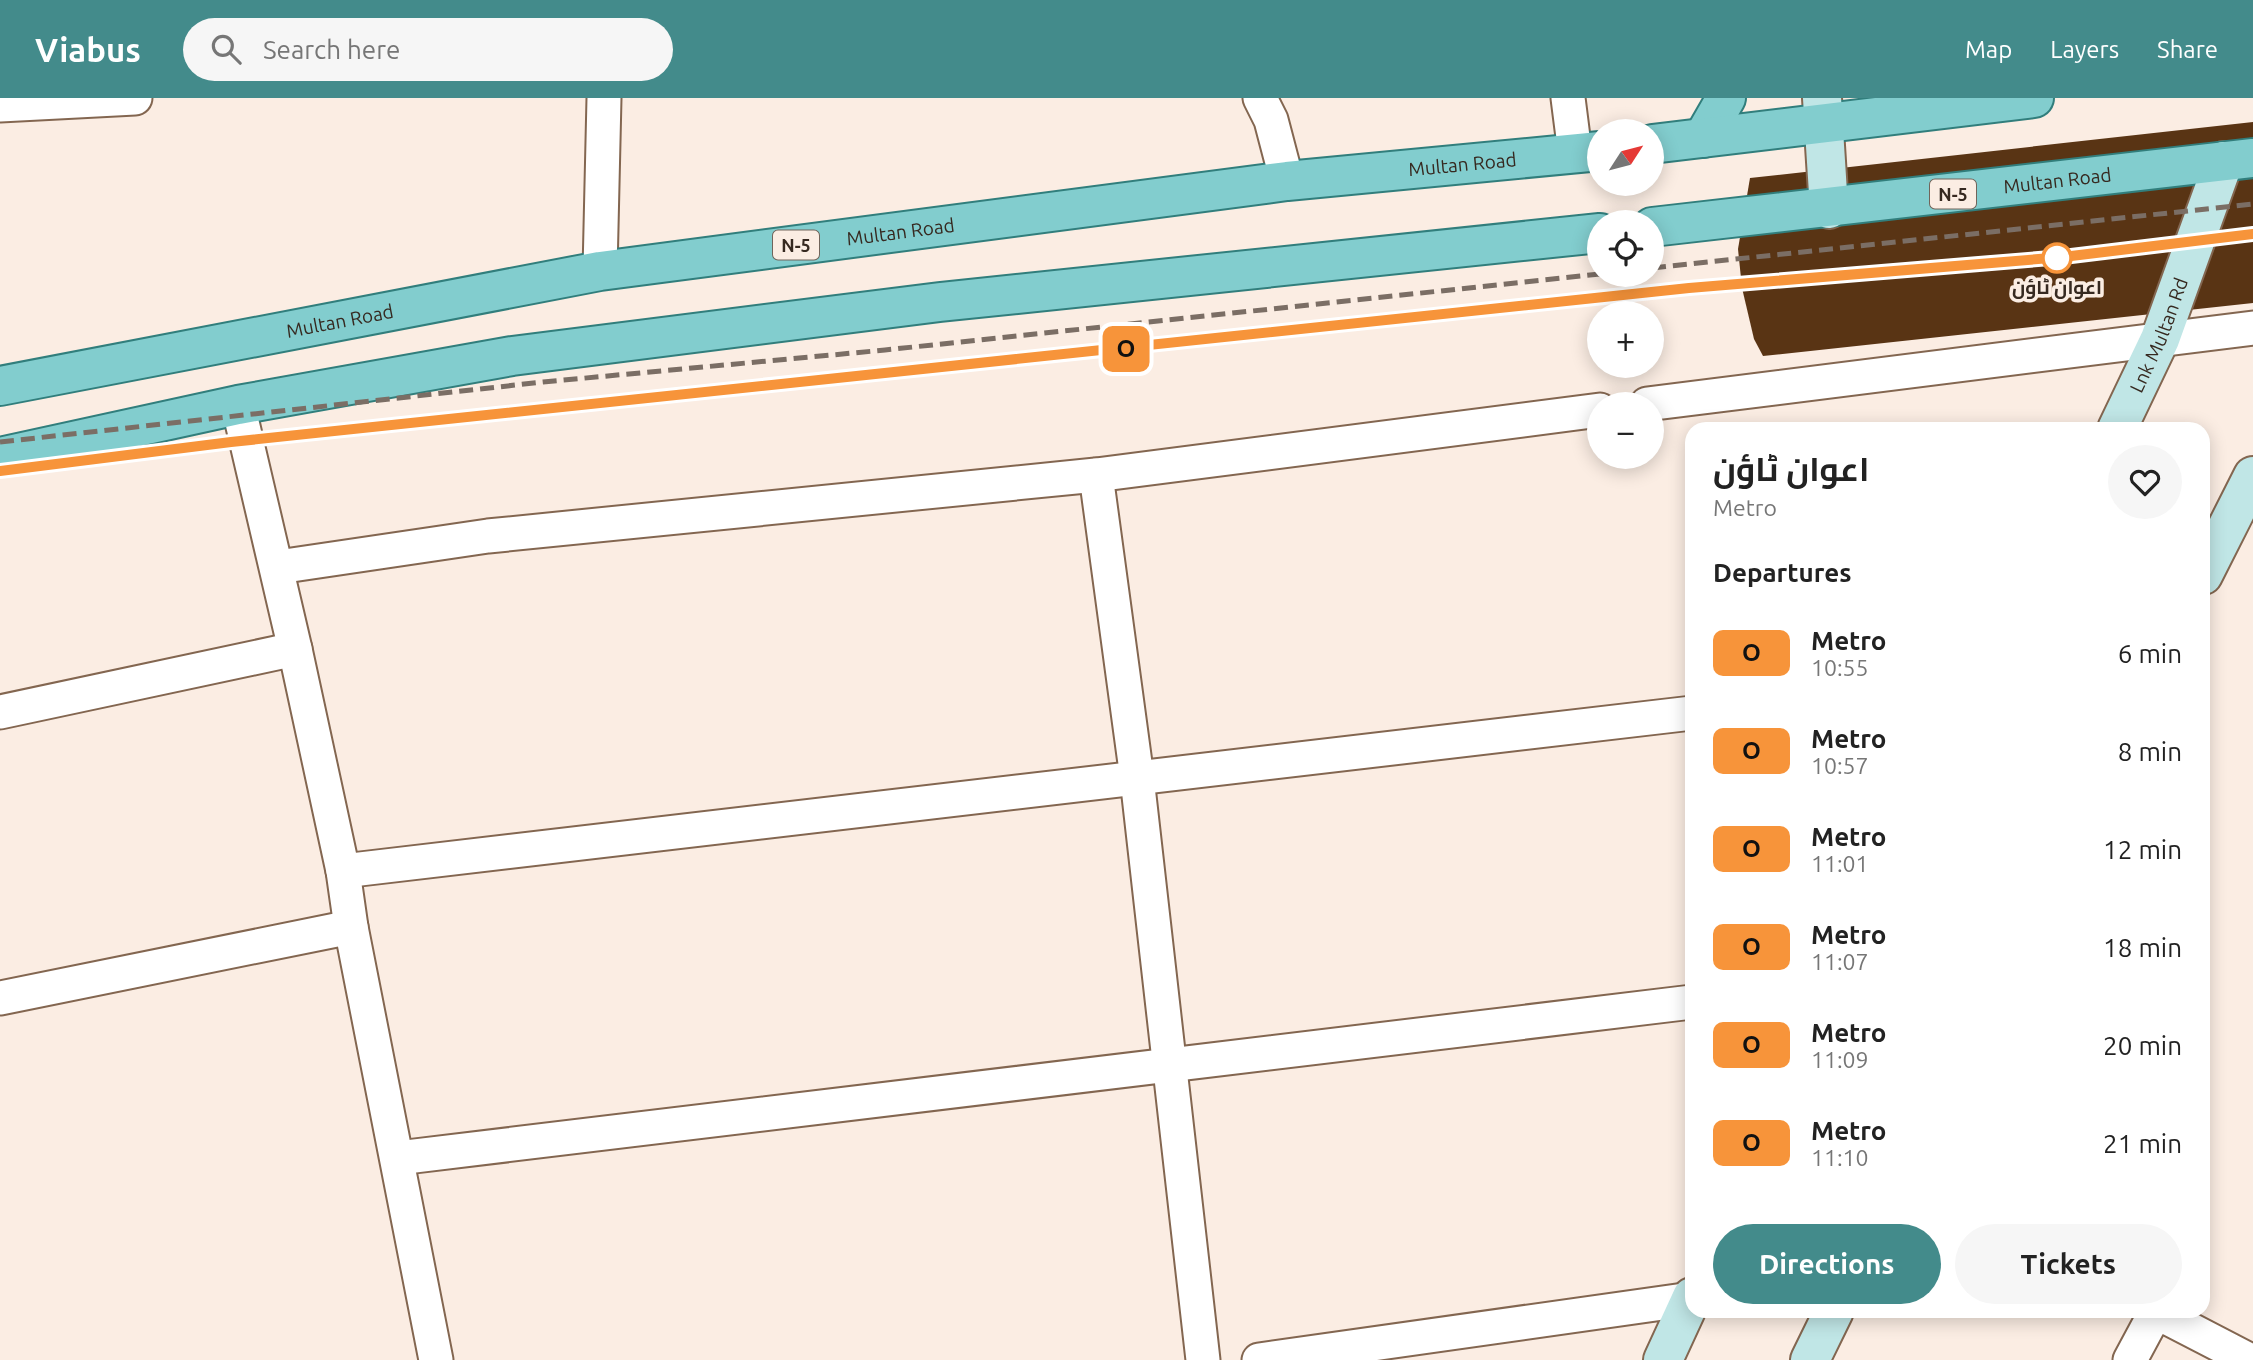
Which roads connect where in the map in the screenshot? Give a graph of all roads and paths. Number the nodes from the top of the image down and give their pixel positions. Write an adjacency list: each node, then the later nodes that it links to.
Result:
1 (135, 98): 7 (street)
2 (604, 98): 17 (street)
3 (1260, 98): 13 (street)
4 (1568, 98): 11 (street)
5 (1726, 98): 9 (main road)
6 (2034, 98): 8 (main road)
7 (0, 105)
8 (1824, 111): 9 (main road); 14 (street)
9 (1703, 138): 10 (main road)
10 (1664, 143)
11 (1587, 152): 13 (main road, Multan Road / N-5)
12 (2238, 160): 14 (main road, Multan Road / N-5); 19 (street, Lnk Multan Rd)
13 (1287, 181): 17 (main road, Multan Road / N-5)
14 (1829, 209): 15 (main road, Multan Road / N-5)
15 (1664, 226)
16 (1587, 234): 22 (main road)
17 (600, 271): 20 (main road, Multan Road / N-5)
18 (2253, 328): 19 (street)
19 (2160, 338): 21 (street); 24 (street, Lnk Multan Rd)
20 (0, 386)
21 (1664, 402)
22 (237, 405): 25 (main road); 29 (street)
23 (1587, 412): 26 (street)
24 (2120, 422)
25 (0, 457)
26 (1096, 475): 29 (street); 33 (street)
27 (2253, 476): 28 (street)
28 (2210, 561)
29 (278, 567): 30 (street)
30 (295, 649): 31 (street); 34 (street)
31 (0, 712)
32 (1685, 714): 33 (street)
33 (1137, 778): 34 (street); 38 (street)
34 (343, 871): 35 (street)
35 (351, 927): 36 (street); 39 (street)
36 (0, 998)
37 (1685, 1003): 38 (street)
38 (1169, 1063): 39 (street); 46 (street)
39 (398, 1158): 45 (street)
40 (1685, 1299): 47 (street)
41 (1685, 1313): 48 (street)
42 (1831, 1318): 49 (street)
43 (2154, 1318): 50 (street)
44 (2168, 1318): 51 (street)
45 (436, 1360)
46 (1203, 1360)
47 (1259, 1360)
48 (1663, 1360)
49 (1810, 1360)
50 (2130, 1360)
51 (2249, 1360)

